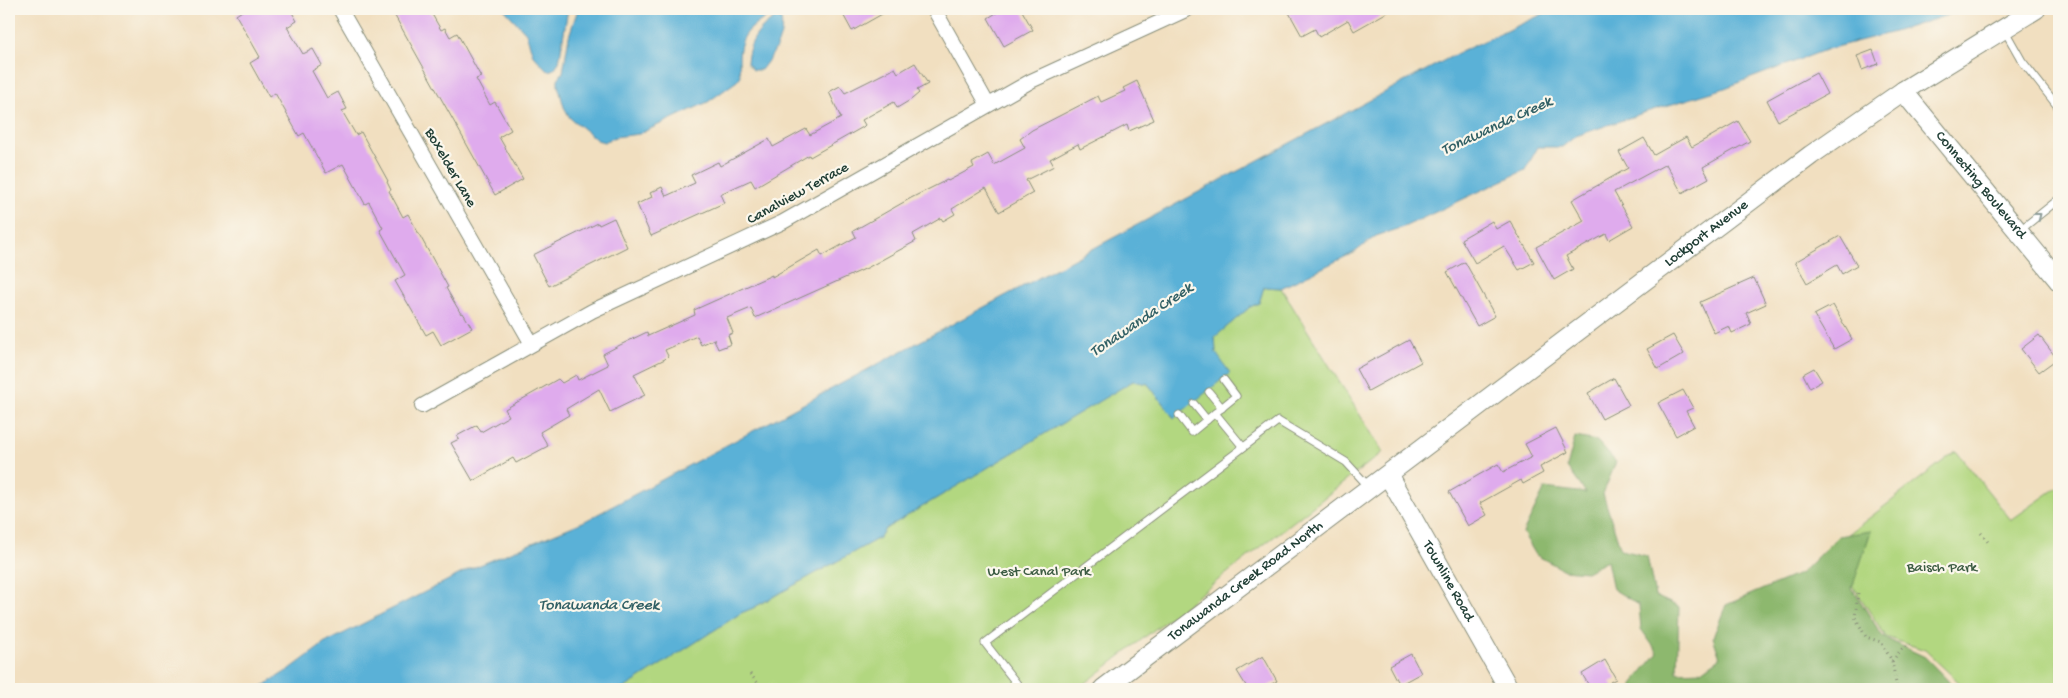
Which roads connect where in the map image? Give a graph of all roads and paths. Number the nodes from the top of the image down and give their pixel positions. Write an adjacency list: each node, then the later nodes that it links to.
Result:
1 (340, 9): 12 (street, Boxelder Lane)
2 (934, 9): 7 (street)
3 (1188, 9): 7 (street, Canalview Terrace)
4 (2036, 9): 5 (street, Lockport Avenue)
5 (2004, 28): 6 (street, Lockport Avenue); 8 (lane)
6 (1903, 90): 10 (street, Connecting Boulevard); 22 (street, Lockport Avenue)
7 (988, 105): 12 (street, Canalview Terrace)
8 (2059, 108)
9 (2059, 199): 10 (lane, one-way to 9)
10 (2017, 232): 11 (street, Connecting Boulevard)
11 (2059, 281)
12 (532, 344): 16 (street, Canalview Terrace)
13 (1224, 380): 17 (lane)
14 (1209, 392): 17 (lane)
15 (1194, 404): 20 (lane)
16 (422, 406)
17 (1222, 408): 18 (lane)
18 (1215, 413): 20 (lane); 21 (lane)
19 (1179, 415): 20 (lane)
20 (1207, 420)
21 (1243, 447): 23 (lane); 31 (lane)
22 (1388, 475): 23 (street, Tonawanda Creek Road North); 33 (street, Townline Road)
23 (1370, 488): 32 (street, Tonawanda Creek Road North)
24 (1980, 533): 25 (path)
25 (1988, 542)
26 (1858, 593): 28 (path)
27 (1911, 645): 28 (path)
28 (1892, 661): 34 (path)
29 (750, 674): 30 (path)
30 (763, 689)
31 (1022, 689)
32 (1103, 689)
33 (1509, 689)
34 (1897, 689)

